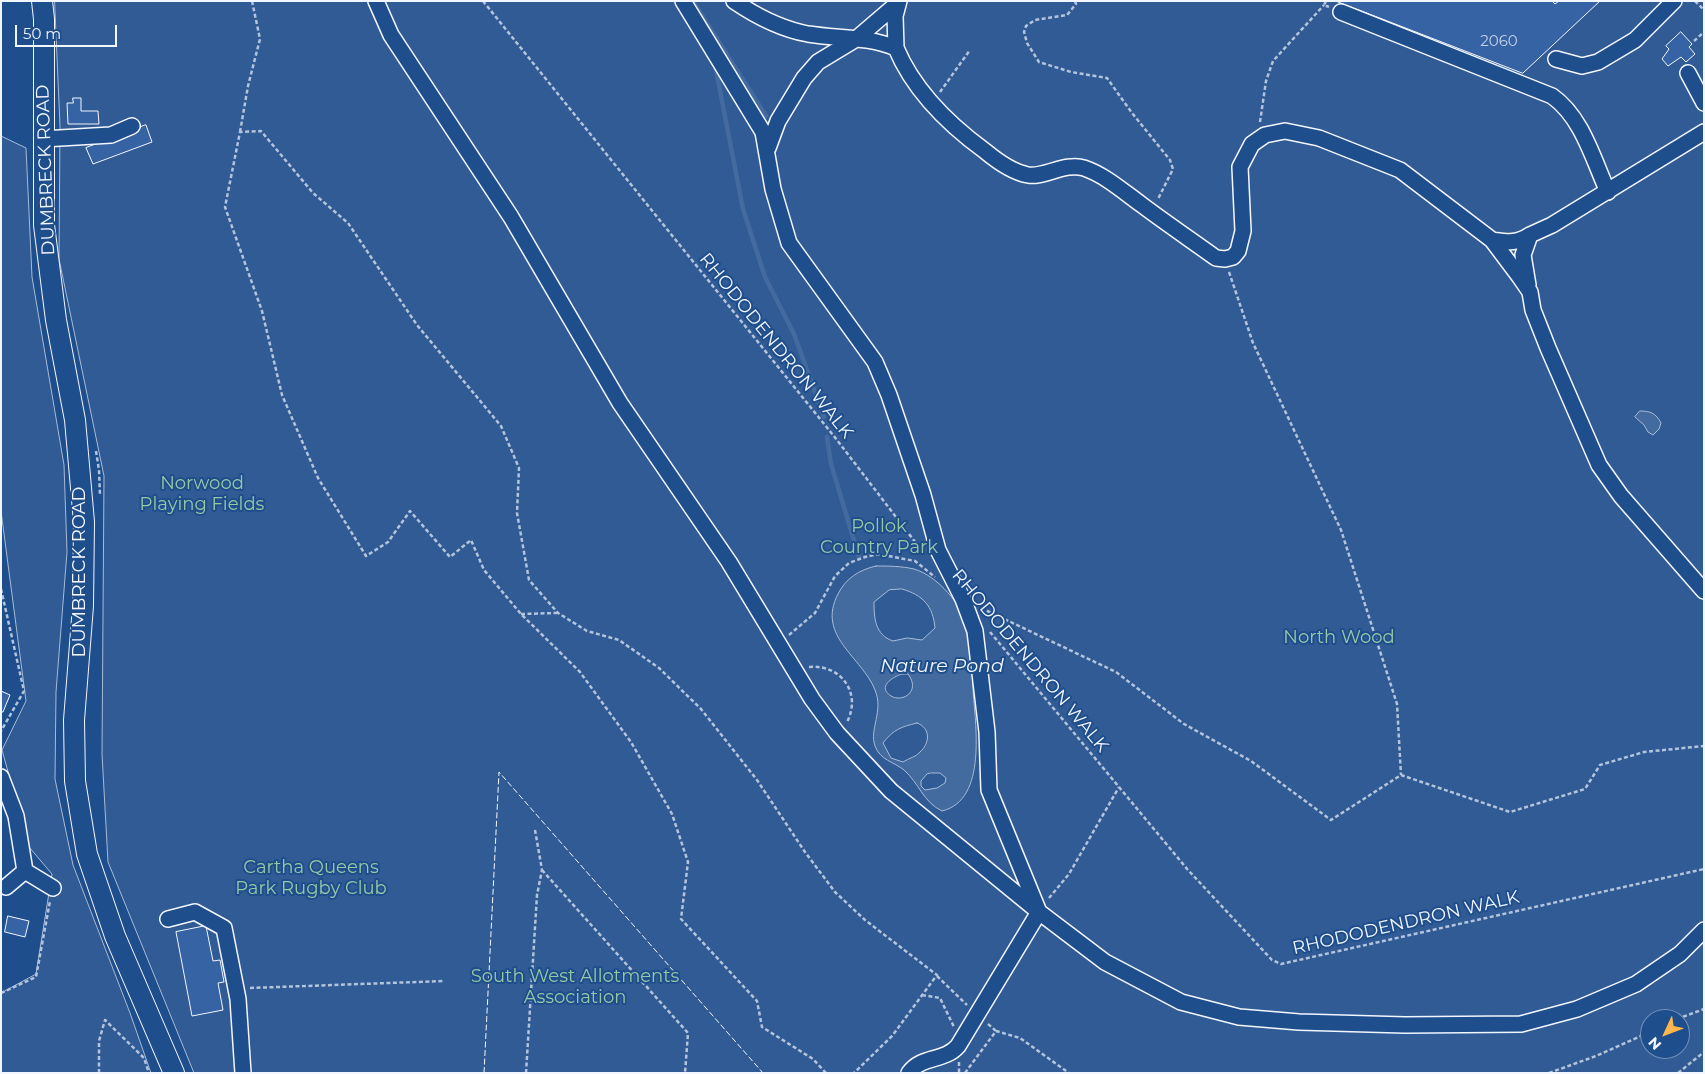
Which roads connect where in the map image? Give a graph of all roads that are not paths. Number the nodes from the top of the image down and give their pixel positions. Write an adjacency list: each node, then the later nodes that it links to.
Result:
1 (42, 1): 15 (main road, DUMBRECK ROAD)
2 (376, 1): 26 (street)
3 (683, 1): 16 (street)
4 (734, 1): 8 (street)
5 (1674, 1): 10 (street)
6 (898, 2): 8 (street); 9 (street)
7 (1341, 12): 17 (street)
8 (856, 39): 9 (street); 16 (street)
9 (896, 48): 19 (street)
10 (1556, 59)
11 (1688, 73): 12 (street)
12 (1704, 103)
13 (132, 126): 15 (street)
14 (1704, 132): 17 (street)
15 (43, 139): 29 (main road, DUMBRECK ROAD)
16 (768, 148): 26 (street)
17 (1608, 192): 18 (street)
18 (1530, 236): 19 (street); 20 (street)
19 (1492, 240): 20 (street)
20 (1530, 292): 21 (street)
21 (1704, 591)
22 (1, 776): 23 (street)
23 (25, 871): 24 (street); 25 (street)
24 (6, 887)
25 (53, 888)
26 (1039, 912): 28 (street); 31 (street)
27 (168, 919): 30 (street)
28 (1704, 930)
29 (173, 1071)
30 (243, 1073)
31 (909, 1073)

